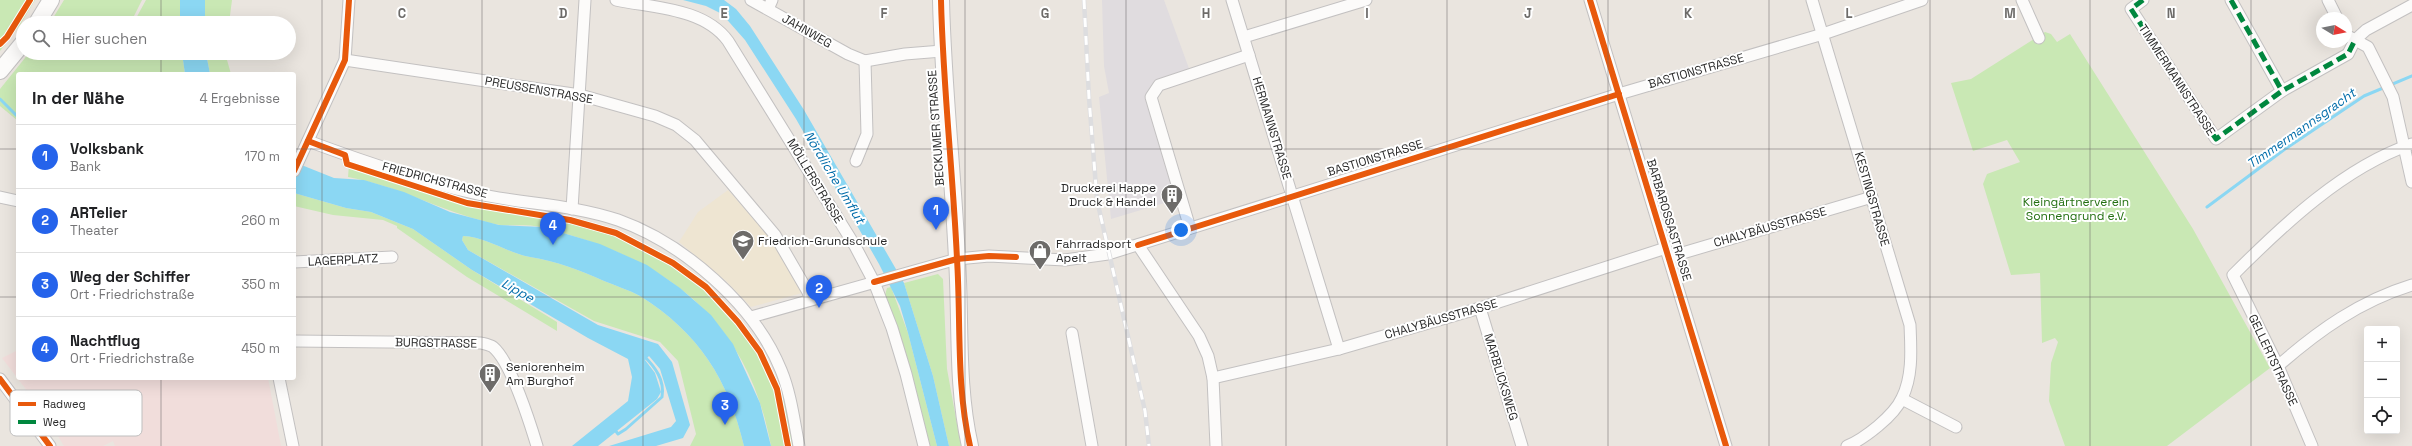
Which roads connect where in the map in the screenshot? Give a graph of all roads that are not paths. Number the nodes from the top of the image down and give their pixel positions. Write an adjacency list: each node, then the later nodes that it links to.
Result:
1 (51, 0): 19 (main road)
2 (349, 0): 29 (street)
3 (585, 0): 34 (street)
4 (616, 0): 51 (street, MÖLLERSTRASSE)
5 (751, 0): 16 (street, JAHNWEG)
6 (941, 0): 27 (main road, BECKUMER STRASSE)
7 (1232, 0): 21 (street, HERMANNSTRASSE)
8 (1366, 0): 21 (street)
9 (1590, 0): 33 (street, BARBAROSSASTRASSE)
10 (1812, 0): 20 (street, KESTINGSTRASSE)
11 (1922, 0): 20 (street, BASTIONSTRASSE)
12 (2022, 0): 23 (street)
13 (2143, 0): 32 (street, TIMMERMANNSTRASSE)
14 (2231, 0): 32 (street)
15 (2328, 0): 18 (street)
16 (770, 4): 30 (street, JAHNWEG)
17 (2412, 5): 22 (street)
18 (2334, 12)
19 (41, 16)
20 (1823, 34): 33 (street, BASTIONSTRASSE); 42 (street, KESTINGSTRASSE)
21 (1244, 37): 28 (street, HERMANNSTRASSE)
22 (2352, 37)
23 (2039, 38)
24 (2352, 39): 36 (street)
25 (2349, 48): 32 (street, TIMMERMANNSTRASSE)
26 (16, 52): 31 (main road)
27 (942, 52): 30 (street, JAHNWEG); 49 (main road, BECKUMER STRASSE)
28 (1249, 55): 40 (street, HERMANNSTRASSE); 45 (street)
29 (345, 60): 34 (street, PREUSSENSTRASSE); 35 (street)
30 (865, 60): 37 (street)
31 (0, 71)
32 (2282, 91)
33 (1619, 94): 40 (street, BASTIONSTRASSE); 47 (street, BARBAROSSASTRASSE)
34 (580, 95): 44 (street); 53 (street, PREUSSENSTRASSE)
35 (308, 141): 38 (street); 44 (street, FRIEDRICHSTRASSE)
36 (2409, 145): 39 (street); 59 (street, GELLERTSTRASSE)
37 (856, 161)
38 (296, 167)
39 (2412, 182)
40 (1293, 195): 45 (street, BASTIONSTRASSE); 58 (street, HERMANNSTRASSE)
41 (0, 197): 43 (street)
42 (1872, 197): 47 (street, CHALYBÄUSSTRASSE); 64 (street, KESTINGSTRASSE)
43 (16, 201)
44 (572, 209): 55 (street, FRIEDRICHSTRASSE)
45 (1190, 228): 46 (street, BASTIONSTRASSE)
46 (1138, 245): 49 (street, BASTIONSTRASSE); 60 (street)
47 (1667, 252): 54 (street, CHALYBÄUSSTRASSE); 76 (street, BARBAROSSASTRASSE)
48 (392, 257): 50 (street, LAGERPLATZ)
49 (957, 259): 51 (street, BASTIONSTRASSE); 72 (main road, BECKUMER STRASSE)
50 (296, 262)
51 (878, 282): 53 (street, BASTIONSTRASSE); 71 (street, MÖLLERSTRASSE)
52 (2412, 285): 59 (street)
53 (810, 300): 55 (street, BASTIONSTRASSE)
54 (1480, 308): 58 (street, CHALYBÄUSSTRASSE); 75 (street, MARBLICKSWEG)
55 (751, 317): 70 (street, FRIEDRICHSTRASSE)
56 (1072, 333): 73 (street)
57 (296, 341): 69 (street, BURGSTRASSE)
58 (1339, 349): 60 (street, CHALYBÄUSSTRASSE)
59 (2278, 366): 78 (street, GELLERTSTRASSE)
60 (1214, 378): 74 (street)
61 (0, 379): 63 (street)
62 (279, 380): 68 (street)
63 (10, 392)
64 (1902, 399): 65 (street); 77 (street, KESTINGSTRASSE)
65 (1956, 427)
66 (43, 436): 67 (street)
67 (50, 446)
68 (293, 446)
69 (537, 446)
70 (799, 446)
71 (924, 446)
72 (970, 446)
73 (1092, 446)
74 (1216, 446)
75 (1522, 446)
76 (1726, 446)
77 (1847, 446)
78 (2312, 446)

